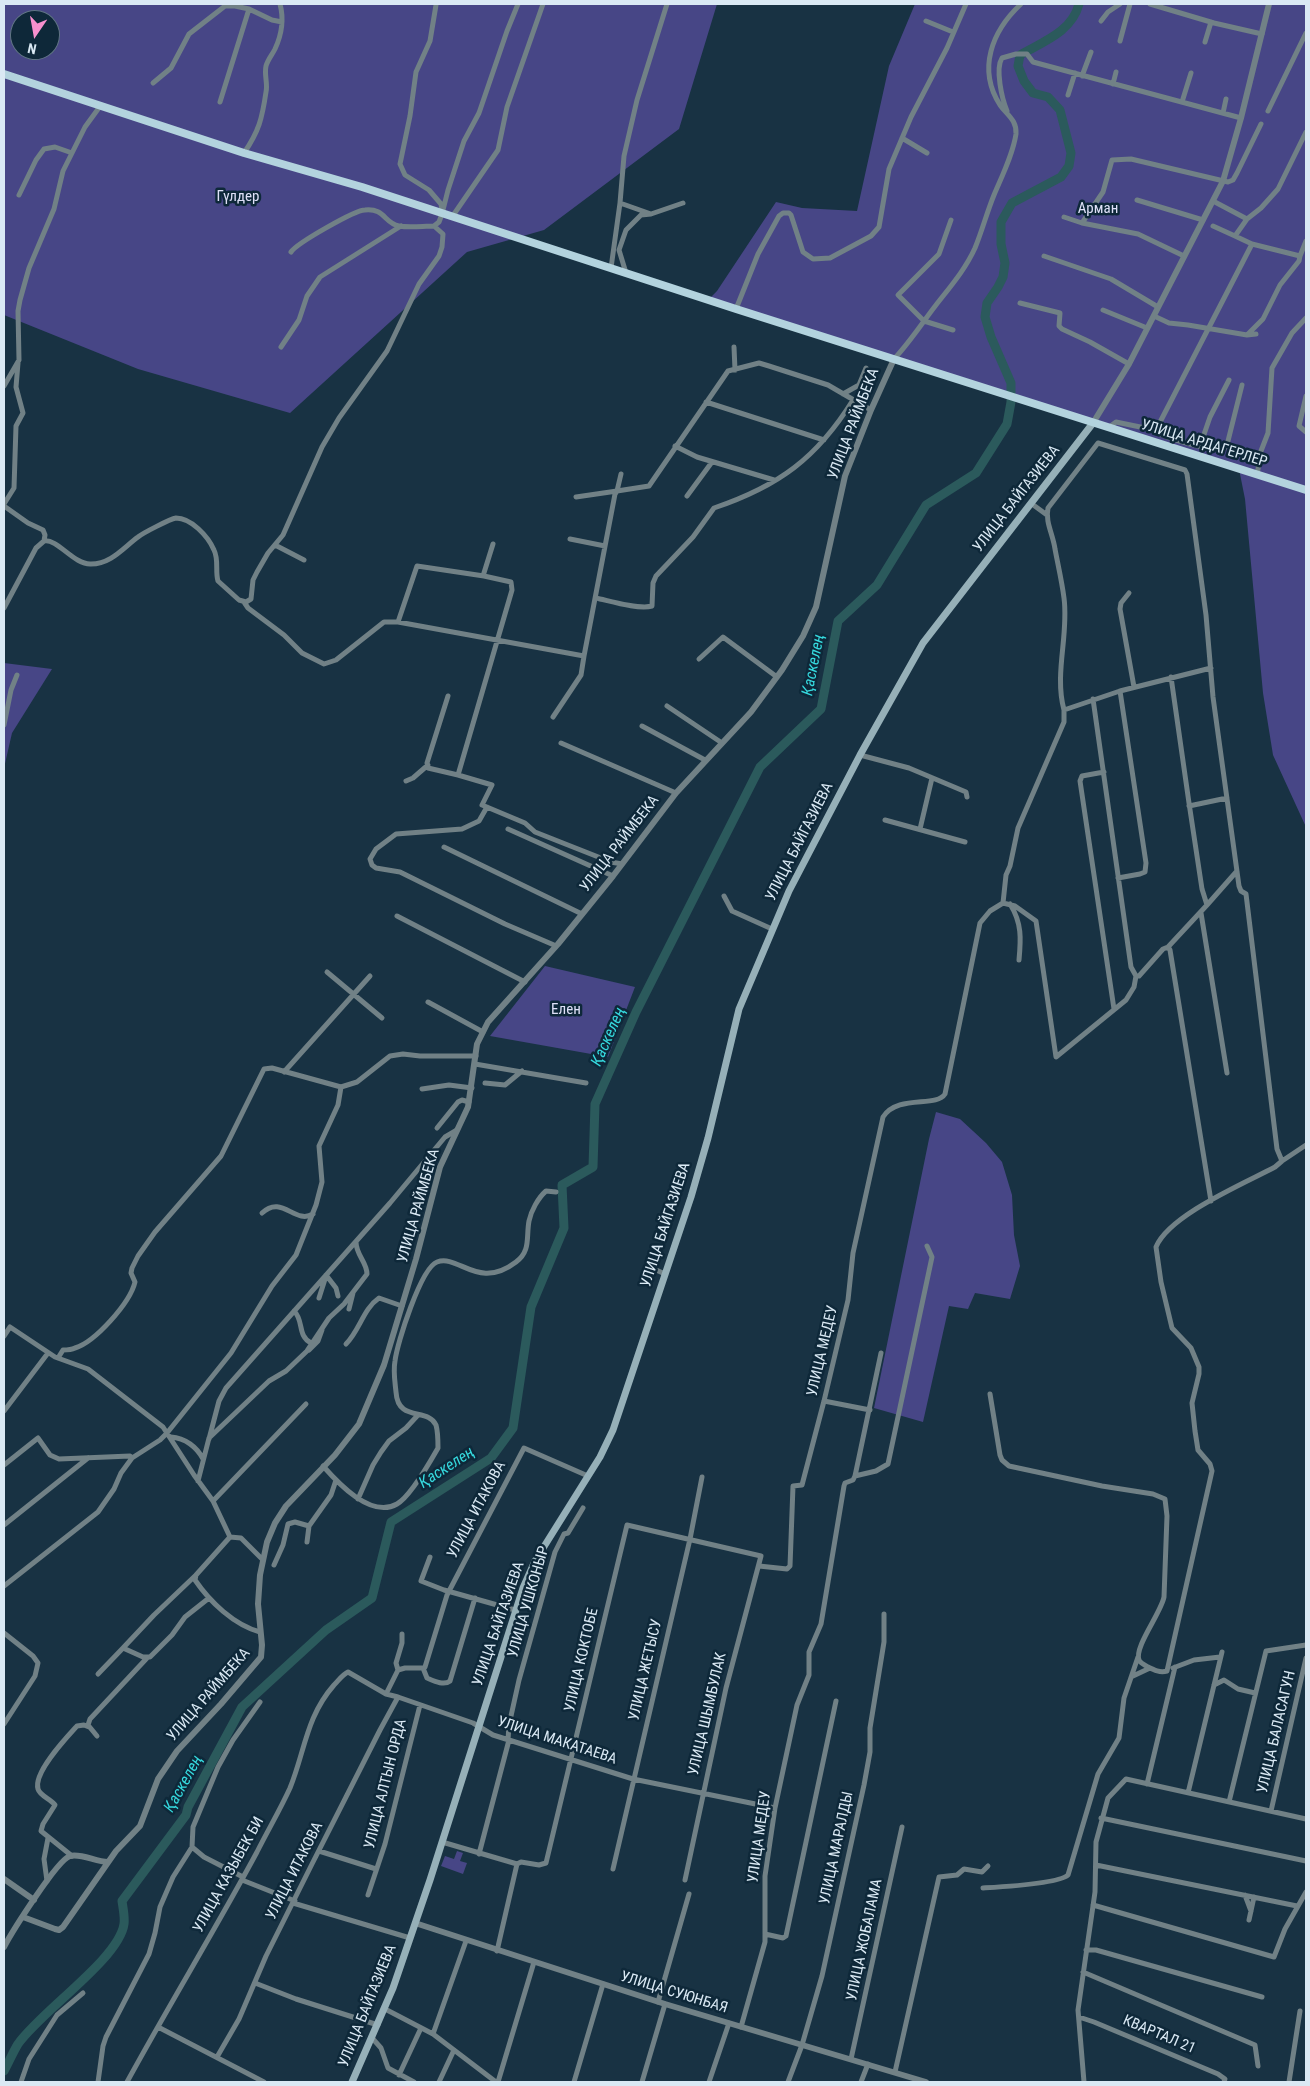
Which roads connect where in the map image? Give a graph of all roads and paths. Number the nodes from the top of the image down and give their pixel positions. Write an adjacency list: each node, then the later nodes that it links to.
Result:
1 (280, 4): 15 (street)
2 (518, 4): 53 (street)
3 (543, 4): 55 (street)
4 (667, 4): 51 (street)
5 (966, 4): 17 (street)
6 (1022, 4): 35 (street)
7 (1120, 4): 14 (street)
8 (1130, 4): 20 (street)
9 (1150, 4): 16 (street)
10 (1268, 4): 19 (street)
11 (435, 6): 53 (street)
12 (249, 9): 15 (street); 28 (street); 32 (street)
13 (926, 21): 17 (street)
14 (1101, 21)
15 (282, 22): 43 (street)
16 (1211, 22): 19 (street); 21 (street)
17 (953, 32): 41 (street)
18 (1306, 33): 36 (street)
19 (1262, 34): 38 (street)
20 (1120, 41)
21 (1205, 42)
22 (1091, 52): 27 (street)
23 (1116, 72): 29 (street)
24 (1191, 73): 33 (street)
25 (4, 74): 34 (main road, УЛИЦА АРДАГЕРЛЕР)
26 (1075, 74): 27 (street); 30 (street); 35 (street)
27 (1082, 76): 29 (street)
28 (153, 83)
29 (1113, 84): 33 (street)
30 (1068, 95)
31 (1226, 98): 37 (street)
32 (220, 102)
33 (1182, 102): 37 (street)
34 (101, 105): 42 (street); 43 (main road, УЛИЦА АРДАГЕРЛЕР)
35 (1006, 111): 79 (street)
36 (1268, 111)
37 (1223, 113): 38 (street)
38 (1241, 118): 46 (street)
39 (1260, 124): 46 (street)
40 (1306, 132): 57 (street)
41 (902, 138): 44 (street); 45 (street)
42 (72, 152): 48 (street); 88 (street)
43 (244, 153): 53 (main road, УЛИЦА АРДАГЕРЛЕР)
44 (927, 153)
45 (887, 180): 47 (street); 75 (street)
46 (1223, 181): 50 (street); 60 (street)
47 (888, 189)
48 (19, 194)
49 (1137, 200): 59 (street)
50 (1213, 201): 57 (street); 59 (street)
51 (620, 203): 54 (street); 71 (street)
52 (683, 203): 54 (street)
53 (442, 214): 55 (main road, УЛИЦА АРДАГЕРЛЕР); 62 (street)
54 (651, 214): 72 (street)
55 (452, 217): 71 (main road, УЛИЦА АРДАГЕРЛЕР)
56 (1064, 217): 60 (street)
57 (1247, 219): 64 (street)
58 (952, 220): 79 (street)
59 (1203, 220): 69 (street)
60 (1082, 223): 69 (street)
61 (402, 226): 62 (street); 67 (street); 85 (street)
62 (434, 226): 121 (street)
63 (1213, 226): 64 (street)
64 (1235, 236): 66 (street)
65 (1306, 241): 70 (street)
66 (1252, 244): 70 (street); 81 (street)
67 (291, 252)
68 (1044, 256): 74 (street)
69 (1184, 256): 74 (street)
70 (1300, 256): 84 (street)
71 (610, 268): 72 (main road, УЛИЦА АРДАГЕРЛЕР)
72 (626, 273): 75 (main road, УЛИЦА АРДАГЕРЛЕР)
73 (1020, 303): 89 (street)
74 (1158, 307): 77 (street)
75 (736, 309): 87 (main road, УЛИЦА АРДАГЕРЛЕР)
76 (1103, 310): 80 (street)
77 (1154, 316): 80 (street); 81 (street)
78 (1306, 318): 109 (street)
79 (924, 321): 82 (street); 87 (street)
80 (1147, 328): 89 (street)
81 (1207, 328): 84 (street); 102 (street)
82 (953, 330)
83 (1256, 334): 84 (street)
84 (1247, 335)
85 (281, 347)
86 (734, 347): 91 (street)
87 (894, 359): 99 (street, УЛИЦА РАЙМБЕКА); 100 (main road, УЛИЦА АРДАГЕРЛЕР)
88 (18, 363): 94 (street); 115 (street)
89 (1129, 364): 100 (street)
90 (866, 368): 95 (street)
91 (734, 370): 95 (street); 98 (street)
92 (1229, 380): 106 (street)
93 (1242, 385): 106 (street)
94 (4, 386)
95 (843, 394): 97 (street)
96 (1306, 396): 103 (street)
97 (853, 400): 99 (street); 104 (street)
98 (706, 402): 104 (street); 105 (street)
99 (871, 410): 135 (street, УЛИЦА РАЙМБЕКА)
100 (1094, 423): 101 (main road, УЛИЦА АРДАГЕРЛЕР); 116 (main road, УЛИЦА БАЙГАЗИЕВА)
101 (1108, 428): 102 (street); 109 (main road, УЛИЦА АРДАГЕРЛЕР)
102 (1150, 429): 106 (street)
103 (1306, 432)
104 (824, 440): 110 (street)
105 (675, 446): 107 (street); 112 (street)
106 (1200, 446)
107 (712, 462): 110 (street); 113 (street)
108 (621, 474): 112 (street)
109 (1257, 475): 111 (main road, УЛИЦА АРДАГЕРЛЕР)
110 (774, 480): 126 (street)
111 (1306, 490)
112 (617, 491): 114 (street); 122 (street)
113 (687, 496)
114 (576, 497)
115 (4, 504): 119 (street)
116 (1032, 504): 117 (street); 148 (main road, УЛИЦА БАЙГАЗИЕВА)
117 (1047, 514): 133 (street); 142 (street)
118 (570, 539): 122 (street)
119 (44, 540): 127 (street); 128 (street)
120 (493, 544): 124 (street)
121 (275, 545): 123 (street); 127 (street)
122 (606, 546): 126 (street)
123 (304, 560)
124 (482, 576): 129 (street); 130 (street)
125 (1129, 593): 137 (street)
126 (596, 598): 131 (street)
127 (244, 602): 129 (street)
128 (4, 608)
129 (398, 622): 130 (street)
130 (497, 640): 131 (street); 152 (street)
131 (584, 656): 143 (street)
132 (699, 659): 135 (street)
133 (1211, 668): 136 (street); 157 (street)
134 (17, 675): 144 (street)
135 (777, 677): 147 (street, УЛИЦА РАЙМБЕКА)
136 (1171, 677): 137 (street); 158 (street)
137 (1134, 688): 138 (street)
138 (1120, 691): 140 (street); 170 (street)
139 (448, 696): 150 (street)
140 (1094, 699): 142 (street); 151 (street)
141 (667, 706): 147 (street)
142 (1064, 710): 172 (street)
143 (554, 717)
144 (4, 724)
145 (642, 726): 149 (street)
146 (561, 743): 155 (street)
147 (722, 743): 149 (street, УЛИЦА РАЙМБЕКА)
148 (860, 756): 153 (street); 178 (main road, УЛИЦА БАЙГАЗИЕВА)
149 (705, 760): 155 (street, УЛИЦА РАЙМБЕКА)
150 (428, 765): 152 (street); 154 (street)
151 (1104, 772): 170 (street); 188 (street)
152 (458, 774): 159 (street)
153 (932, 778): 156 (street); 162 (street)
154 (406, 781)
155 (676, 793): 167 (street, УЛИЦА РАЙМБЕКА)
156 (967, 797)
157 (1227, 798): 158 (street); 168 (street)
158 (1189, 806): 174 (street)
159 (487, 807): 163 (street); 179 (street)
160 (885, 820): 162 (street)
161 (508, 829): 164 (street)
162 (920, 829): 165 (street)
163 (548, 837): 164 (street); 167 (street)
164 (533, 841): 169 (street)
165 (964, 842)
166 (444, 847): 176 (street)
167 (622, 864): 169 (street, УЛИЦА РАЙМБЕКА)
168 (1237, 871): 174 (street); 205 (street)
169 (613, 876): 176 (street, УЛИЦА РАЙМБЕКА)
170 (1118, 878): 184 (street)
171 (724, 896): 178 (street)
172 (1003, 903): 173 (street); 231 (street, УЛИЦА МЕДЕУ)
173 (1009, 904): 181 (street); 188 (street)
174 (1207, 905): 175 (street)
175 (1201, 913): 180 (street); 195 (street)
176 (582, 914): 179 (street, УЛИЦА РАЙМБЕКА)
177 (397, 916): 185 (street)
178 (772, 929): 213 (main road, УЛИЦА БАЙГАЗИЕВА)
179 (554, 946): 185 (street, УЛИЦА РАЙМБЕКА)
180 (1168, 947): 184 (street); 207 (street)
181 (1019, 960)
182 (327, 972): 186 (street)
183 (370, 976): 186 (street)
184 (1136, 976): 188 (street)
185 (525, 982): 190 (street, УЛИЦА РАЙМБЕКА)
186 (354, 995): 189 (street); 194 (street)
187 (428, 1002): 190 (street)
188 (1114, 1009)
189 (382, 1018)
190 (482, 1032): 191 (street, УЛИЦА РАЙМБЕКА)
191 (476, 1056): 192 (street, УЛИЦА РАЙМБЕКА); 198 (street)
192 (475, 1064): 193 (street); 199 (street, УЛИЦА РАЙМБЕКА)
193 (522, 1071): 196 (street); 197 (street)
194 (284, 1072): 198 (street); 229 (street)
195 (1226, 1073)
196 (586, 1082)
197 (485, 1083)
198 (341, 1087): 209 (street)
199 (472, 1088): 200 (street); 201 (street, УЛИЦА РАЙМБЕКА)
200 (422, 1089)
201 (469, 1102): 202 (street); 203 (street, УЛИЦА РАЙМБЕКА)
202 (437, 1128)
203 (457, 1130): 210 (street); 218 (street, УЛИЦА РАЙМБЕКА)
204 (1306, 1145): 205 (street)
205 (1282, 1161): 207 (street)
206 (556, 1192): 235 (street)
207 (1211, 1201): 279 (street)
208 (262, 1213): 209 (street)
209 (314, 1214): 236 (street)
210 (356, 1242): 214 (street); 215 (street)
211 (927, 1246): 244 (street)
212 (654, 1269): 213 (street)
213 (665, 1274): 243 (main road, УЛИЦА БАЙГАЗИЕВА)
214 (326, 1275): 216 (street); 217 (street); 220 (street)
215 (354, 1290): 219 (street); 221 (street)
216 (338, 1296)
217 (319, 1298)
218 (402, 1306): 225 (street); 242 (street, УЛИЦА РАЙМБЕКА)
219 (349, 1309)
220 (294, 1311): 224 (street); 237 (street)
221 (324, 1325): 224 (street); 226 (street)
222 (6, 1326): 223 (street); 227 (street)
223 (4, 1336)
224 (311, 1343): 226 (street)
225 (346, 1344)
226 (307, 1351): 237 (street)
227 (48, 1352): 229 (street); 234 (street)
228 (881, 1353): 233 (street)
229 (58, 1358): 236 (street)
230 (990, 1394): 272 (street)
231 (824, 1401): 233 (street); 259 (street, УЛИЦА МЕДЕУ)
232 (306, 1404): 249 (street)
233 (870, 1410): 244 (street)
234 (4, 1412)
235 (418, 1415): 248 (street); 248 (street)
236 (169, 1435): 239 (street); 240 (street); 247 (street)
237 (209, 1439): 240 (street)
238 (89, 1457): 239 (street); 241 (street); 251 (street)
239 (132, 1458): 261 (street)
240 (204, 1460): 247 (street)
241 (4, 1465)
242 (323, 1466): 246 (street); 257 (street, УЛИЦА РАЙМБЕКА)
243 (588, 1476): 262 (street, УЛИЦА ИТАКОВА); 265 (main road, УЛИЦА БАЙГАЗИЕВА)
244 (855, 1476): 301 (street, УЛИЦА МЕДЕУ)
245 (702, 1477): 254 (street, УЛИЦА ЖЕТЫСУ)
246 (336, 1480): 248 (street); 252 (street)
247 (198, 1481): 249 (street)
248 (358, 1499)
249 (213, 1501): 253 (street)
250 (583, 1508): 294 (street, УЛИЦА УШКОНЫР)
251 (4, 1524)
252 (309, 1526): 255 (street); 258 (street)
253 (230, 1537): 257 (street); 260 (street)
254 (690, 1539): 259 (street, УЛИЦА ШЫМБУЛАК); 295 (street, УЛИЦА КОКТОБЕ); 296 (street, УЛИЦА ЖЕТЫСУ)
255 (307, 1542)
256 (430, 1557): 262 (street)
257 (262, 1559): 267 (street, УЛИЦА РАЙМБЕКА)
258 (274, 1565)
259 (759, 1566): 298 (street, УЛИЦА ШЫМБУЛАК)
260 (196, 1575): 263 (street); 271 (street)
261 (4, 1586)
262 (448, 1591): 264 (street); 276 (street, УЛИЦА ИТАКОВА)
263 (209, 1598): 267 (street); 273 (street)
264 (475, 1598): 265 (street); 276 (street)
265 (515, 1610): 292 (main road, УЛИЦА БАЙГАЗИЕВА)
266 (884, 1614): 360 (street, УЛИЦА МАРАЛДЫ)
267 (260, 1632): 313 (street, УЛИЦА РАЙМБЕКА)
268 (4, 1633): 290 (street)
269 (402, 1634): 278 (street)
270 (1306, 1645): 284 (street)
271 (123, 1648): 273 (street); 280 (street)
272 (1138, 1656): 277 (street); 282 (street)
273 (147, 1658): 291 (street)
274 (1306, 1658): 302 (street, УЛИЦА БАЛАСАГУН)
275 (1175, 1667): 279 (street); 283 (street); 297 (street)
276 (423, 1668): 278 (street)
277 (1150, 1668): 279 (street); 282 (street)
278 (398, 1670): 285 (street)
279 (1167, 1671)
280 (98, 1674)
281 (342, 1676): 285 (street, УЛИЦА МАКАТАЕВА); 320 (street, УЛИЦА КАЗЫБЕК БИ)
282 (1132, 1677): 323 (street)
283 (1214, 1686): 284 (street); 299 (street)
284 (1256, 1693): 300 (street)
285 (386, 1694): 286 (street, УЛИЦА МАКАТАЕВА)
286 (398, 1697): 289 (street, УЛИЦА МАКАТАЕВА); 309 (street, УЛИЦА ИТАКОВА)
287 (836, 1701): 337 (street)
288 (260, 1702): 308 (street)
289 (420, 1704): 292 (street, УЛИЦА МАКАТАЕВА); 317 (street, УЛИЦА АЛТЫН ОРДА)
290 (4, 1724)
291 (89, 1727): 293 (street); 306 (street)
292 (479, 1727): 294 (street, УЛИЦА МАКАТАЕВА); 307 (main road, УЛИЦА БАЙГАЗИЕВА)
293 (97, 1736)
294 (508, 1740): 295 (street, УЛИЦА МАКАТАЕВА); 310 (street, УЛИЦА УШКОНЫР)
295 (570, 1758): 296 (street, УЛИЦА МАКАТАЕВА); 314 (street, УЛИЦА КОКТОБЕ)
296 (633, 1779): 298 (street, УЛИЦА МАКАТАЕВА); 318 (street, УЛИЦА ЖЕТЫСУ)
297 (1147, 1784): 299 (street); 303 (street)
298 (703, 1793): 301 (street, УЛИЦА МАКАТАЕВА); 321 (street, УЛИЦА ШЫМБУЛАК)
299 (1188, 1793): 300 (street)
300 (1229, 1802): 302 (street)
301 (775, 1808): 337 (street, УЛИЦА МЕДЕУ)
302 (1271, 1812): 304 (street)
303 (1102, 1818): 312 (street); 315 (street)
304 (1306, 1819)
305 (902, 1827): 363 (street, УЛИЦА ЖОБАЛАМА)
306 (48, 1838): 311 (street); 322 (street)
307 (442, 1842): 310 (street); 336 (main road, УЛИЦА БАЙГАЗИЕВА)
308 (192, 1847): 320 (street); 369 (street)
309 (319, 1851): 317 (street, УЛИЦА АЛТЫН ОРДА); 330 (street, УЛИЦА ИТАКОВА)
310 (479, 1854): 314 (street)
311 (72, 1856): 313 (street); 322 (street)
312 (1306, 1861)
313 (108, 1862): 334 (street, УЛИЦА РАЙМБЕКА)
314 (517, 1864): 342 (street)
315 (1096, 1865): 327 (street); 331 (street)
316 (988, 1866): 366 (street)
317 (376, 1869): 326 (street, УЛИЦА АЛТЫН ОРДА)
318 (613, 1869)
319 (4, 1879): 329 (street)
320 (242, 1879): 330 (street); 355 (street, УЛИЦА КАЗЫБЕК БИ)
321 (685, 1880)
322 (47, 1881): 329 (street)
323 (983, 1888)
324 (1306, 1892): 332 (street)
325 (689, 1894): 349 (street)
326 (368, 1895)
327 (1245, 1895): 328 (street); 333 (street)
328 (1254, 1897): 332 (street); 333 (street)
329 (34, 1900): 334 (street)
330 (294, 1902): 338 (street); 345 (street, УЛИЦА ИТАКОВА)
331 (1093, 1905): 332 (street); 341 (street)
332 (1297, 1906)
333 (1251, 1911): 335 (street)
334 (23, 1917): 340 (street)
335 (1249, 1920)
336 (415, 1923): 338 (main road, УЛИЦА БАЙГАЗИЕВА); 339 (street, УЛИЦА СУЮНБАЯ)
337 (765, 1934): 356 (street, УЛИЦА МЕДЕУ)
338 (410, 1938): 350 (main road, УЛИЦА БАЙГАЗИЕВА)
339 (466, 1941): 342 (street, УЛИЦА СУЮНБАЯ); 358 (street)
340 (4, 1947)
341 (1086, 1950): 344 (street); 348 (street)
342 (497, 1951): 343 (street, УЛИЦА СУЮНБАЯ)
343 (534, 1962): 346 (street, УЛИЦА СУЮНБАЯ); 375 (street)
344 (1083, 1972): 352 (street); 365 (street)
345 (255, 1983): 354 (street); 362 (street, УЛИЦА ИТАКОВА)
346 (603, 1984): 349 (street, УЛИЦА СУЮНБАЯ); 376 (street)
347 (83, 1994): 368 (street)
348 (1262, 1997)
349 (662, 2003): 353 (street, УЛИЦА СУЮНБАЯ); 377 (street)
350 (385, 2009): 354 (main road, УЛИЦА БАЙГАЗИЕВА); 357 (street)
351 (1300, 2011): 384 (street)
352 (1079, 2017): 382 (street); 383 (street, КВАРТАЛ 21)
353 (729, 2023): 356 (street, УЛИЦА СУЮНБАЯ); 378 (street)
354 (378, 2025): 359 (main road, УЛИЦА БАЙГАЗИЕВА)
355 (158, 2027): 362 (street); 370 (street, УЛИЦА КАЗЫБЕК БИ)
356 (741, 2027): 360 (street, УЛИЦА СУЮНБАЯ)
357 (421, 2028): 358 (street); 367 (street)
358 (433, 2034): 361 (street)
359 (373, 2039): 367 (street); 372 (main road, УЛИЦА БАЙГАЗИЕВА)
360 (802, 2045): 363 (street, УЛИЦА СУЮНБАЯ); 379 (street, УЛИЦА МАРАЛДЫ)
361 (454, 2050): 374 (street); 375 (street)
362 (217, 2057): 371 (street)
363 (851, 2059): 364 (street, УЛИЦА СУЮНБАЯ)
364 (868, 2064): 366 (street, УЛИЦА СУЮНБАЯ); 380 (street)
365 (1258, 2066)
366 (895, 2072): 381 (street, УЛИЦА СУЮНБАЯ)
367 (400, 2075): 373 (street)
368 (20, 2082)
369 (98, 2082)
370 (127, 2082)
371 (264, 2082)
372 (352, 2082)
373 (414, 2082)
374 (439, 2082)
375 (497, 2082)
376 (574, 2082)
377 (642, 2082)
378 (708, 2082)
379 (788, 2082)
380 (861, 2082)
381 (926, 2082)
382 (1084, 2082)
383 (1224, 2082)
384 (1289, 2082)

